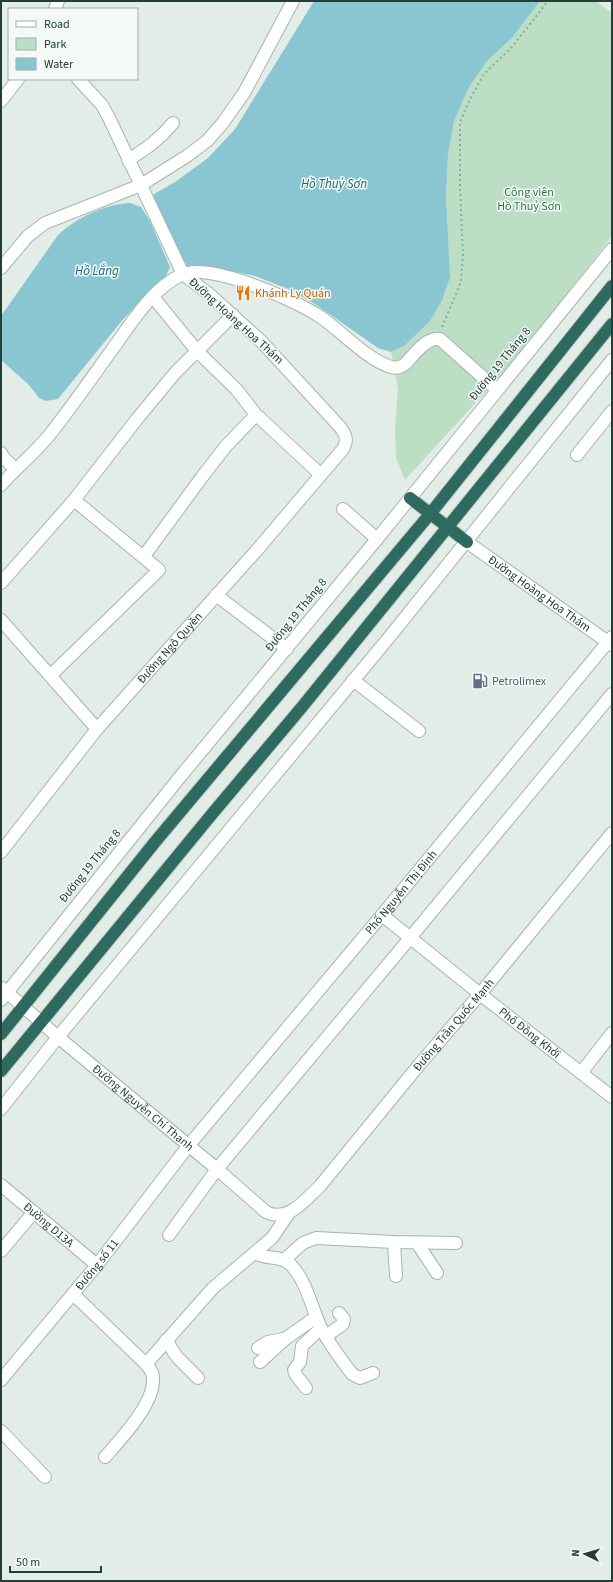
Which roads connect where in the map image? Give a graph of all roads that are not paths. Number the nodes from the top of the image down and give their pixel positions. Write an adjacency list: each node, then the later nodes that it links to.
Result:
1 (293, 1): 7 (street)
2 (17, 80): 4 (street)
3 (79, 80): 6 (street, Đường Hoàng Hoa Thám)
4 (1, 101)
5 (173, 123): 6 (street)
6 (128, 160): 7 (street, Đường Hoàng Hoa Thám)
7 (141, 185): 9 (street); 10 (street, Đường Hoàng Hoa Thám)
8 (612, 249): 17 (street, Đường 19 Tháng 8)
9 (1, 268)
10 (183, 274): 12 (street); 13 (street, Đường Hoàng Hoa Thám); 17 (street)
11 (612, 286): 29 (highway)
12 (153, 297): 15 (street); 23 (street)
13 (233, 315): 15 (street); 20 (street, Đường Hoàng Hoa Thám)
14 (612, 324): 30 (highway)
15 (197, 351): 19 (street); 27 (street)
16 (612, 360): 32 (street)
17 (497, 390): 26 (street, Đường 19 Tháng 8)
18 (612, 411): 21 (street)
19 (257, 416): 24 (street); 33 (street)
20 (343, 449): 24 (street, Đường Ngô Quyền)
21 (577, 455)
22 (2, 456): 23 (street)
23 (15, 469): 25 (street)
24 (321, 475): 35 (street, Đường Ngô Quyền)
25 (1, 485)
26 (410, 498): 29 (highway); 31 (street, Đường 19 Tháng 8)
27 (74, 500): 33 (street); 34 (street)
28 (343, 509): 31 (street)
29 (430, 514): 30 (highway); 50 (highway)
30 (447, 527): 32 (highway); 51 (highway)
31 (378, 539): 38 (street, Đường 19 Tháng 8)
32 (466, 542): 37 (street, Đường Hoàng Hoa Thám); 40 (street)
33 (144, 556): 39 (street)
34 (1, 583)
35 (216, 595): 38 (street); 42 (street, Đường Ngô Quyền)
36 (1, 620): 39 (street)
37 (611, 641): 46 (street, Phố Nguyễn Thị Định)
38 (287, 648): 48 (street, Đường 19 Tháng 8)
39 (51, 675): 42 (street)
40 (353, 680): 43 (street); 54 (street)
41 (612, 694): 47 (street)
42 (97, 728): 45 (street, Đường Ngô Quyền)
43 (419, 731)
44 (612, 832): 49 (street, Đường Trần Quốc Mạnh)
45 (1, 852)
46 (382, 914): 47 (street, Phố Đồng Khởi); 59 (street, Phố Nguyễn Thị Định)
47 (410, 938): 49 (street, Phố Đồng Khởi); 60 (street)
48 (3, 993): 50 (street, Đường Nguyễn Chí Thanh)
49 (480, 994): 56 (street, Phố Đồng Khởi); 63 (street, Đường Trần Quốc Mạnh)
50 (23, 1006): 51 (street, Đường Nguyễn Chí Thanh); 53 (highway)
51 (40, 1022): 54 (street, Đường Nguyễn Chí Thanh); 55 (highway)
52 (612, 1033): 56 (street)
53 (1, 1034)
54 (58, 1037): 58 (street); 59 (street, Đường Nguyễn Chí Thanh)
55 (1, 1071)
56 (581, 1073): 57 (street, Phố Đồng Khởi)
57 (612, 1097)
58 (1, 1109)
59 (188, 1145): 60 (street, Đường Nguyễn Chí Thanh); 71 (street, Đường số 11)
60 (216, 1168): 63 (street, Đường Nguyễn Chí Thanh); 64 (street)
61 (1, 1185): 62 (street, Đường D13A)
62 (34, 1212): 68 (street); 71 (street, Đường D13A)
63 (290, 1213): 69 (street, Đường Trần Quốc Mạnh)
64 (169, 1235)
65 (394, 1242): 66 (street); 70 (street); 73 (street)
66 (417, 1243): 67 (street); 72 (street)
67 (456, 1243)
68 (1, 1251)
69 (255, 1253): 70 (street); 79 (street, Đường Trần Quốc Mạnh)
70 (284, 1260): 76 (street)
71 (97, 1265): 74 (street, Đường số 11)
72 (437, 1273)
73 (396, 1276)
74 (73, 1294): 82 (street); 85 (street, Đường số 11)
75 (339, 1313): 77 (street)
76 (316, 1317): 77 (street); 78 (street)
77 (324, 1332): 83 (street); 86 (street)
78 (285, 1339): 80 (street); 81 (street)
79 (166, 1340): 82 (street, Đường Trần Quốc Mạnh); 84 (street)
80 (258, 1348)
81 (260, 1362)
82 (146, 1364): 88 (street)
83 (373, 1373)
84 (198, 1378)
85 (1, 1380)
86 (306, 1388)
87 (1, 1431): 89 (street)
88 (105, 1457)
89 (45, 1477)

